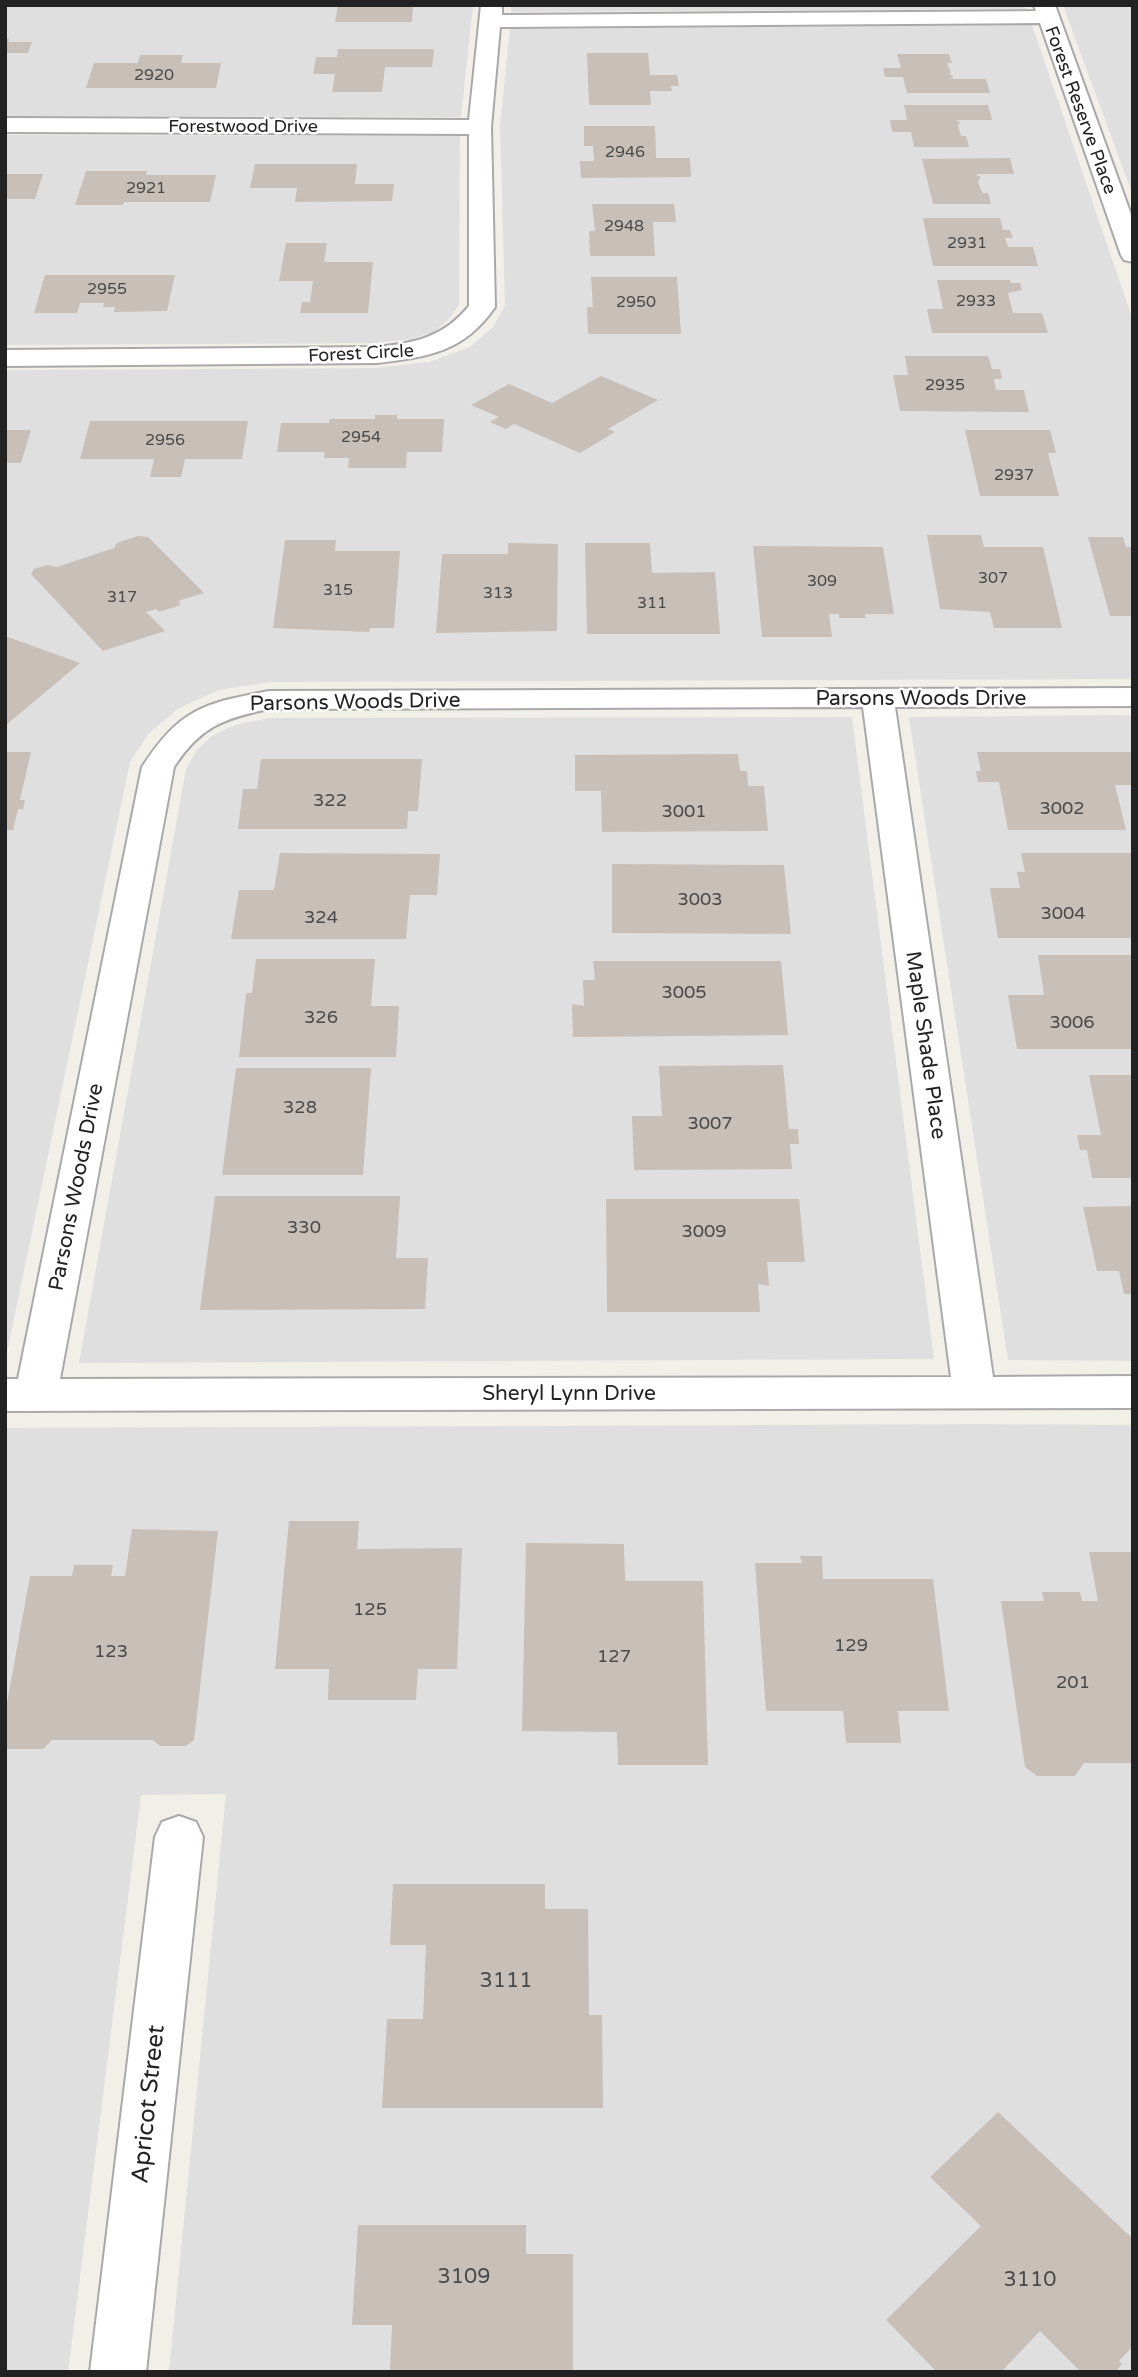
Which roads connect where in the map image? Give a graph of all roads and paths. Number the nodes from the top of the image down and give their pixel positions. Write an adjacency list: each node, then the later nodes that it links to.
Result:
1 (1046, 11): 2 (street); 5 (street, Forest Reserve Place)
2 (491, 13): 4 (street, Forest Circle)
3 (5, 125): 4 (street, Forestwood Drive)
4 (480, 127): 6 (street, Forest Circle)
5 (1133, 255)
6 (5, 358)
7 (1133, 697): 8 (street, Parsons Woods Drive)
8 (878, 699): 9 (street, Maple Shade Place); 11 (street, Parsons Woods Drive)
9 (974, 1391): 10 (street, Sheryl Lynn Drive); 11 (street, Sheryl Lynn Drive)
10 (1133, 1392)
11 (21, 1395)
12 (179, 1837): 13 (street, Apricot Street)
13 (118, 2372)

